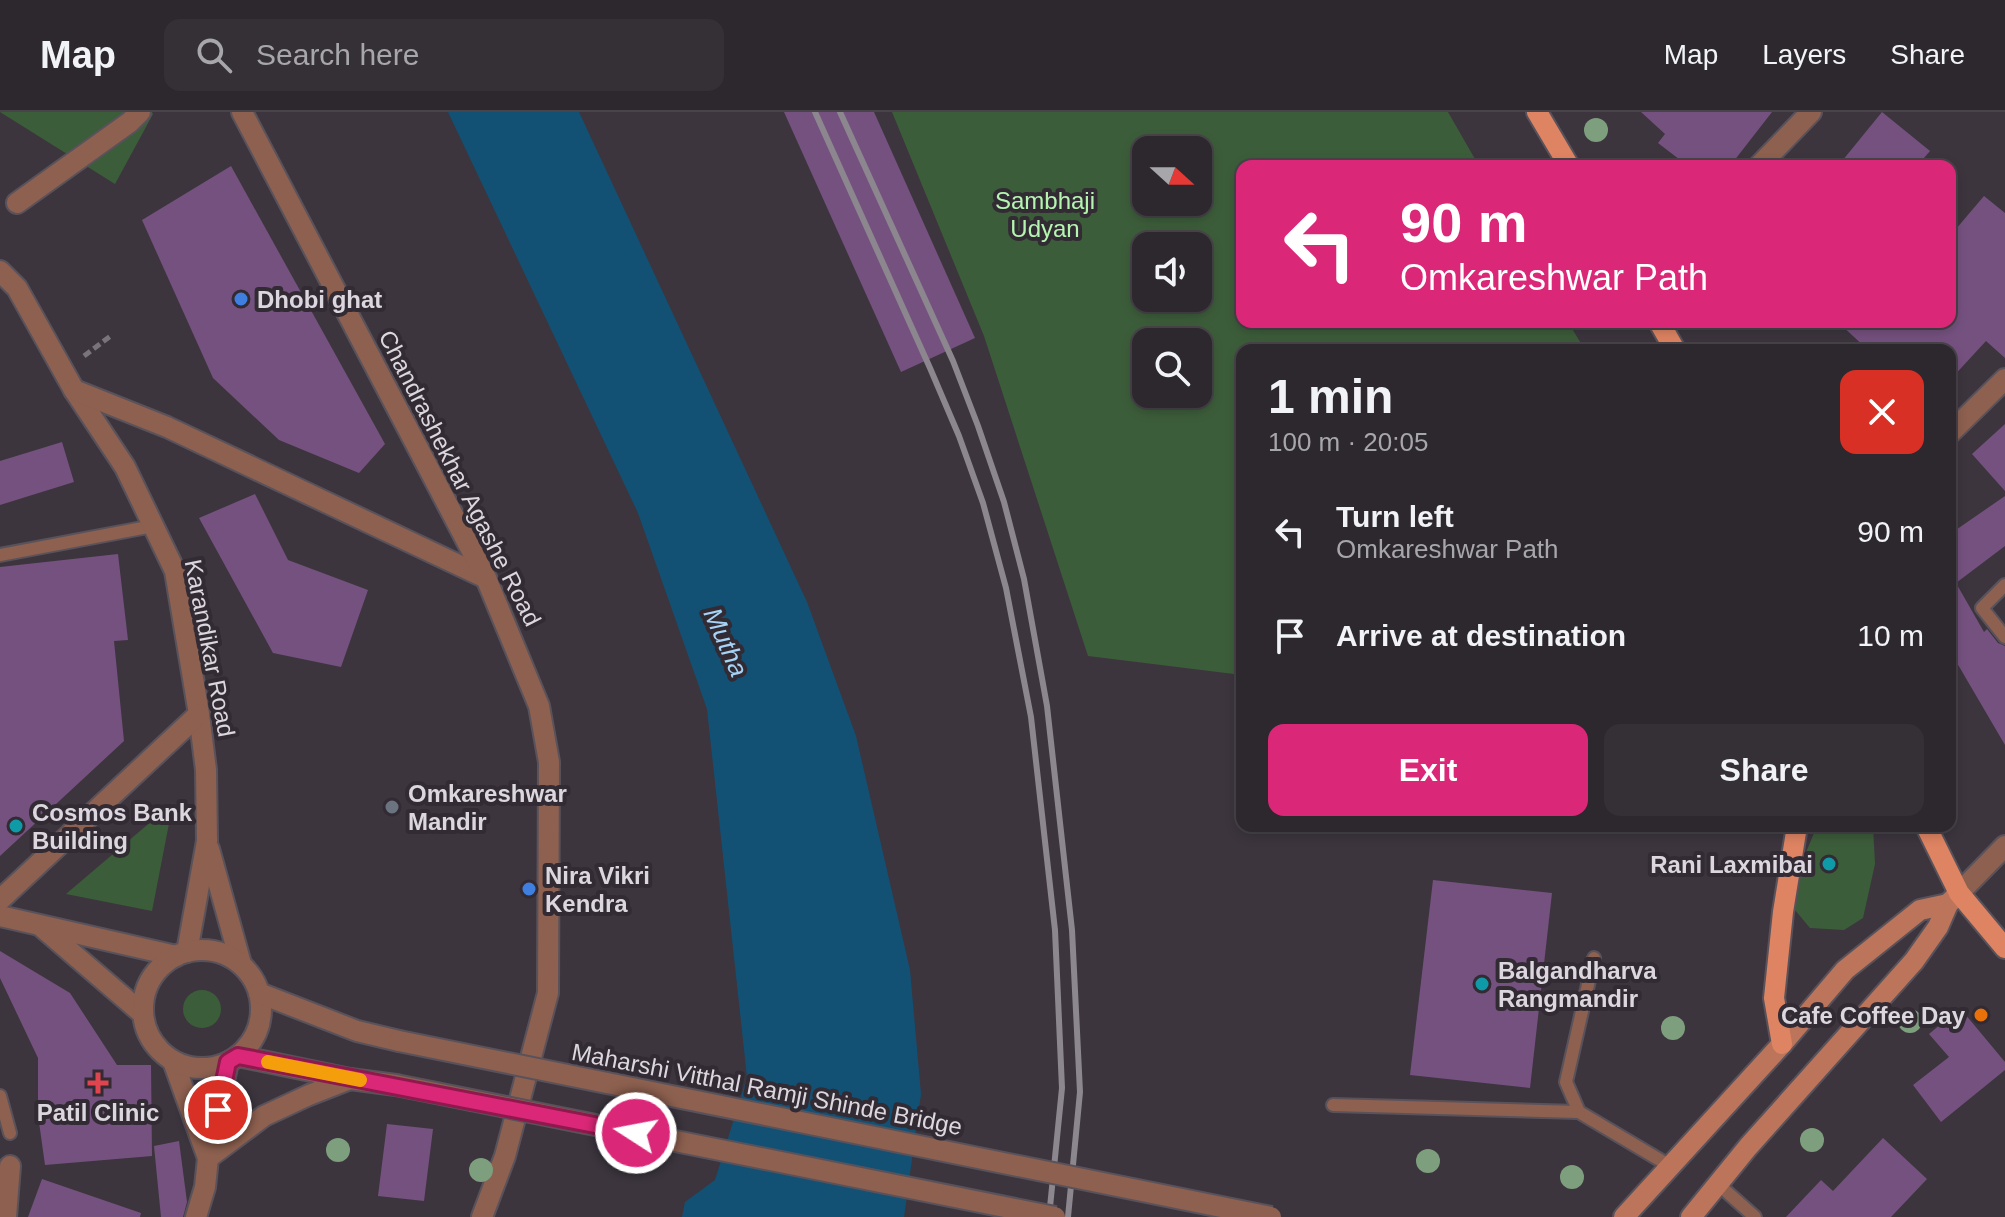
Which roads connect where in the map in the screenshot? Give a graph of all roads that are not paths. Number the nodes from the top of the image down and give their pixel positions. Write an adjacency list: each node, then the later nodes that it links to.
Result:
1 (140, 112): 7 (street)
2 (242, 112): 14 (street, Chandrashekhar Agashe Road)
3 (1537, 112): 5 (main road)
4 (1811, 112): 6 (street)
5 (1565, 160)
6 (1765, 160)
7 (17, 203)
8 (0, 271): 10 (street, Karandikar Road)
9 (2005, 379): 11 (street)
10 (74, 390): 12 (street, Karandikar Road); 14 (street)
11 (1956, 427)
12 (153, 526): 13 (lane); 17 (street, Karandikar Road)
13 (0, 555)
14 (486, 578): 46 (street, Chandrashekhar Agashe Road)
15 (2005, 585): 16 (lane)
16 (2005, 637)
17 (199, 714): 20 (street, Karandikar Road); 23 (street)
18 (1796, 832): 32 (main road)
19 (1928, 832): 22 (main road)
20 (207, 841): 27 (street); 29 (street)
21 (2005, 846): 22 (street)
22 (1953, 899): 26 (main road); 32 (main road); 43 (main road)
23 (0, 900)
24 (0, 916): 25 (street)
25 (40, 926): 27 (street); 31 (street)
26 (2005, 948)
27 (181, 954): 29 (street); 31 (street)
28 (1594, 958): 38 (lane)
29 (241, 964): 30 (street)
30 (259, 993): 33 (street); 48 (street, Maharshi Vitthal Ramji Shinde Bridge, bridge)
31 (143, 1014): 34 (street)
32 (1782, 1044): 42 (main road)
33 (233, 1059): 34 (street); 35 (street); 40 (street)
34 (173, 1061): 40 (street)
35 (350, 1079): 40 (street); 47 (street, bridge)
36 (0, 1096): 39 (lane)
37 (1333, 1105): 38 (lane)
38 (1579, 1112): 42 (lane)
39 (10, 1133)
40 (208, 1158): 45 (street)
41 (10, 1166): 44 (street)
42 (1670, 1166): 49 (main road)
43 (1718, 1184): 50 (main road); 51 (lane)
44 (6, 1217)
45 (196, 1217)
46 (482, 1217)
47 (1055, 1217)
48 (1271, 1217)
49 (1624, 1217)
50 (1691, 1217)
51 (1755, 1217)

